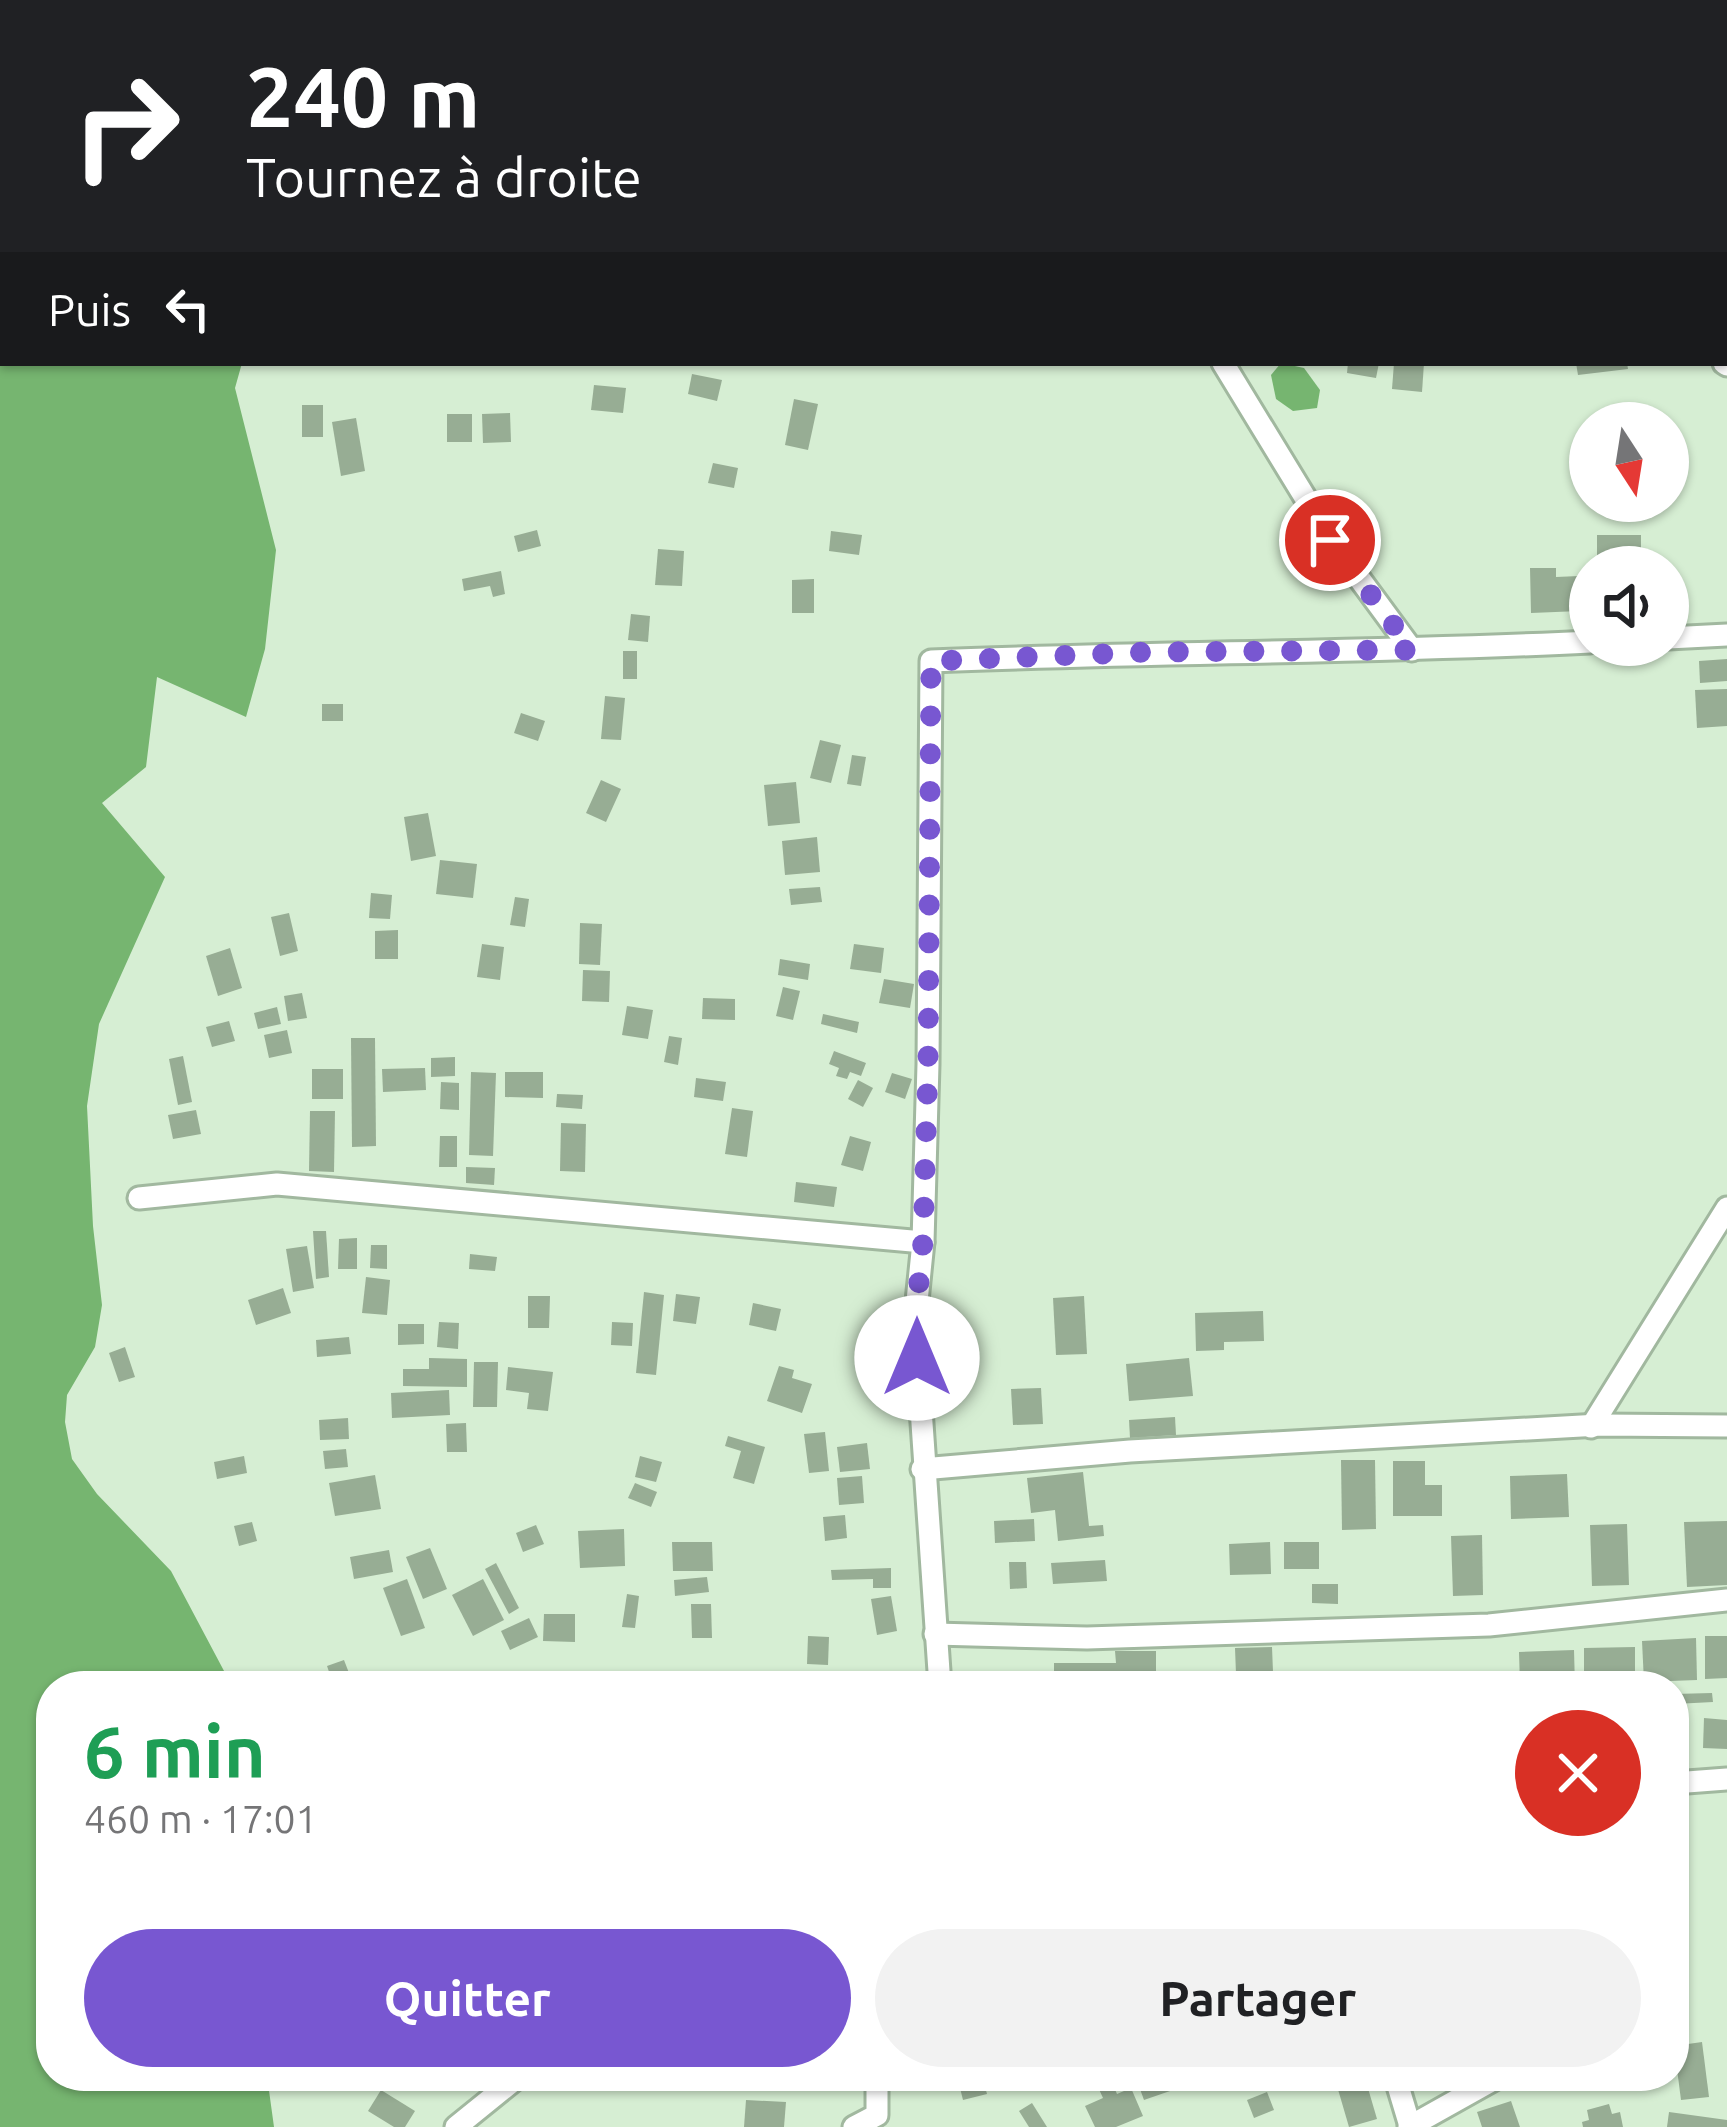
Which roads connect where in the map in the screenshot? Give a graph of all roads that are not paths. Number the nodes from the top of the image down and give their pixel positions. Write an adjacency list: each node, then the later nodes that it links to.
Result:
1 (1225, 366): 5 (street)
2 (1727, 635): 3 (street)
3 (1689, 637)
4 (1569, 643): 5 (street)
5 (1412, 650): 8 (street)
6 (139, 1198): 8 (street)
7 (1727, 1208): 10 (street)
8 (923, 1242): 11 (street)
9 (1727, 1426): 10 (street)
10 (1591, 1427): 11 (street)
11 (922, 1469): 13 (street)
12 (1727, 1600): 13 (street)
13 (935, 1634): 14 (street)
14 (939, 1671)
15 (1726, 1778): 16 (street)
16 (1689, 1782)
17 (500, 2091): 21 (street)
18 (878, 2091): 22 (street)
19 (1399, 2091): 23 (street)
20 (1473, 2091): 23 (street)
21 (456, 2127)
22 (854, 2127)
23 (1409, 2127)

